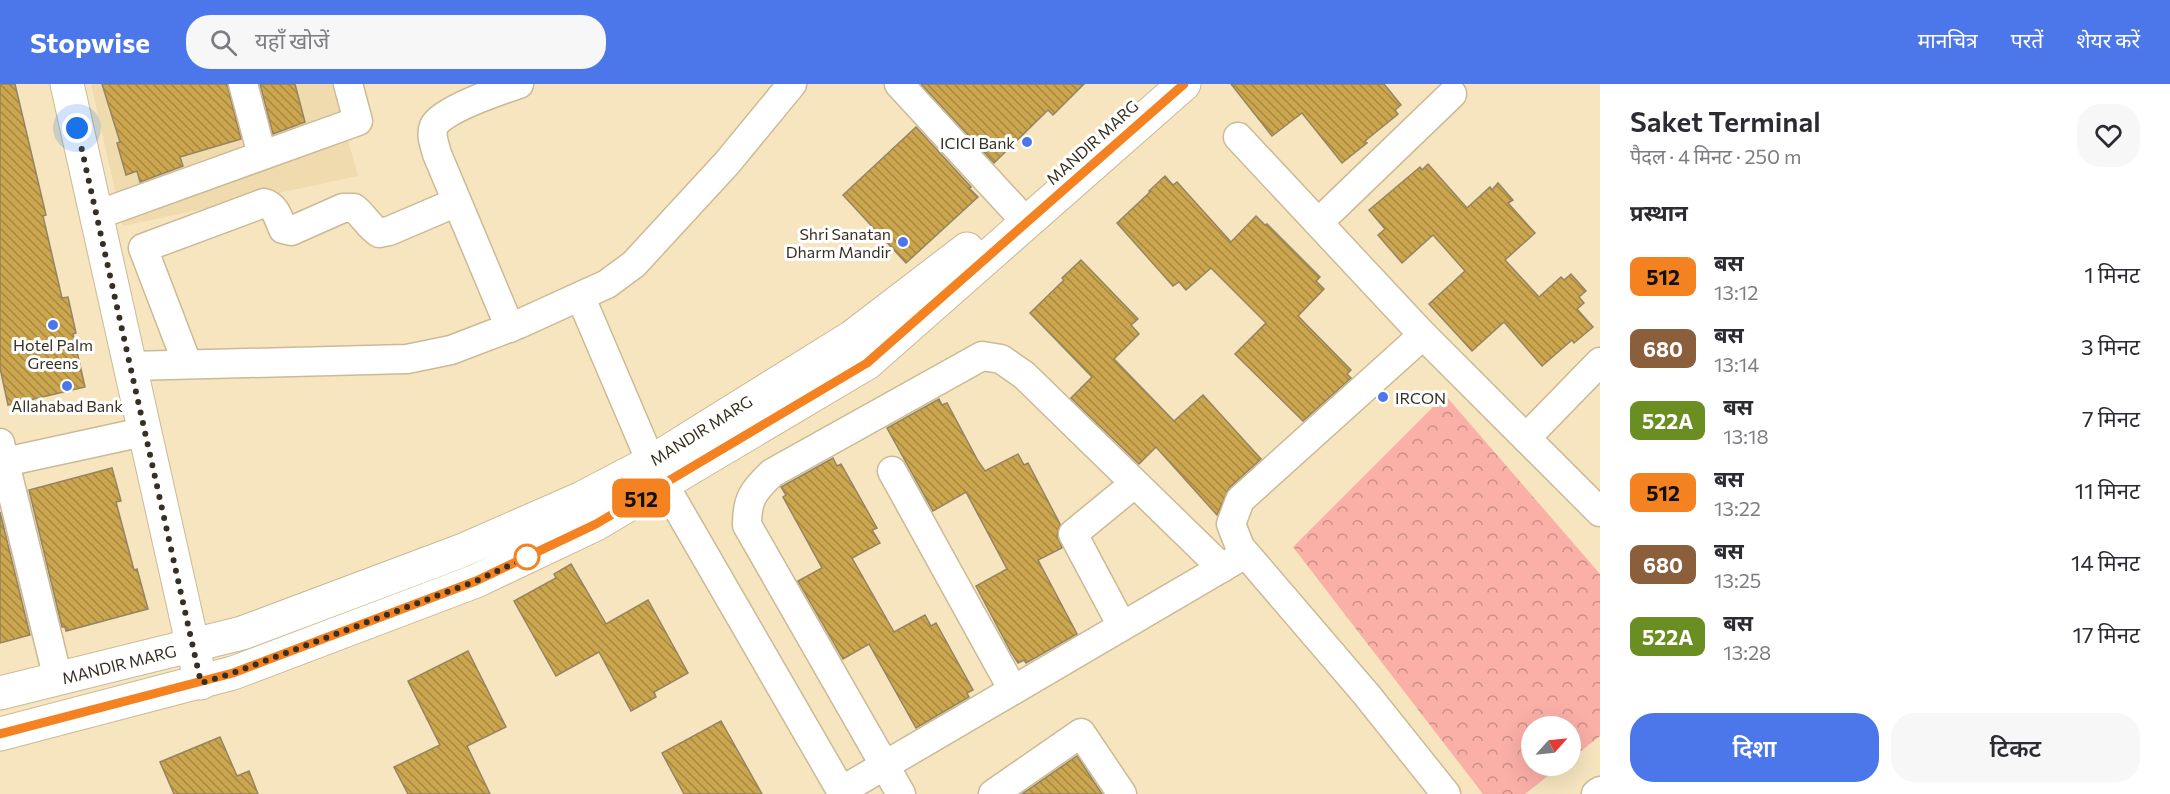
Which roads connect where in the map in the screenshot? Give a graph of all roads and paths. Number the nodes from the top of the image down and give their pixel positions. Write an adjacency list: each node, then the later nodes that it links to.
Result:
1 (67, 84): 14 (main road)
2 (243, 84): 11 (street)
3 (348, 84): 11 (street)
4 (519, 84): 12 (street)
5 (792, 84): 18 (street)
6 (899, 84): 13 (street)
7 (1156, 84): 13 (main road, MANDIR MARG)
8 (1184, 84): 28 (main road, MANDIR MARG)
9 (1452, 94): 15 (street)
10 (1238, 137): 15 (street)
11 (262, 155): 14 (street)
12 (458, 202): 16 (street); 19 (street)
13 (1016, 211): 28 (main road, MANDIR MARG)
14 (97, 215): 17 (main road)
15 (1319, 222): 20 (street)
16 (145, 256): 17 (street); 22 (street)
17 (107, 269): 23 (main road)
18 (581, 298): 19 (street); 28 (street)
19 (510, 328): 22 (street)
20 (1423, 335): 25 (street); 31 (street)
21 (1600, 362): 25 (street)
22 (187, 363): 23 (street)
23 (131, 366): 24 (main road)
24 (143, 432): 26 (street); 34 (main road)
25 (1526, 438): 30 (street)
26 (2, 456): 35 (street)
27 (892, 471): 37 (street)
28 (657, 474): 34 (main road, MANDIR MARG); 36 (main road, MANDIR MARG); 43 (street)
29 (1134, 484): 32 (street); 33 (street); 40 (street)
30 (1600, 512)
31 (1246, 553): 32 (street); 46 (street)
32 (1222, 568): 33 (street)
33 (1122, 626): 37 (street)
34 (192, 647): 35 (main road, MANDIR MARG); 36 (main road)
35 (58, 679): 38 (main road, MANDIR MARG)
36 (201, 683): 39 (main road, MANDIR MARG)
37 (1013, 690): 40 (street)
38 (0, 693)
39 (0, 734)
40 (884, 767): 43 (street); 44 (street)
41 (1600, 791): 47 (street)
42 (1000, 792): 45 (street)
43 (842, 793)
44 (901, 794)
45 (1122, 794)
46 (1446, 794)
47 (1596, 794)

